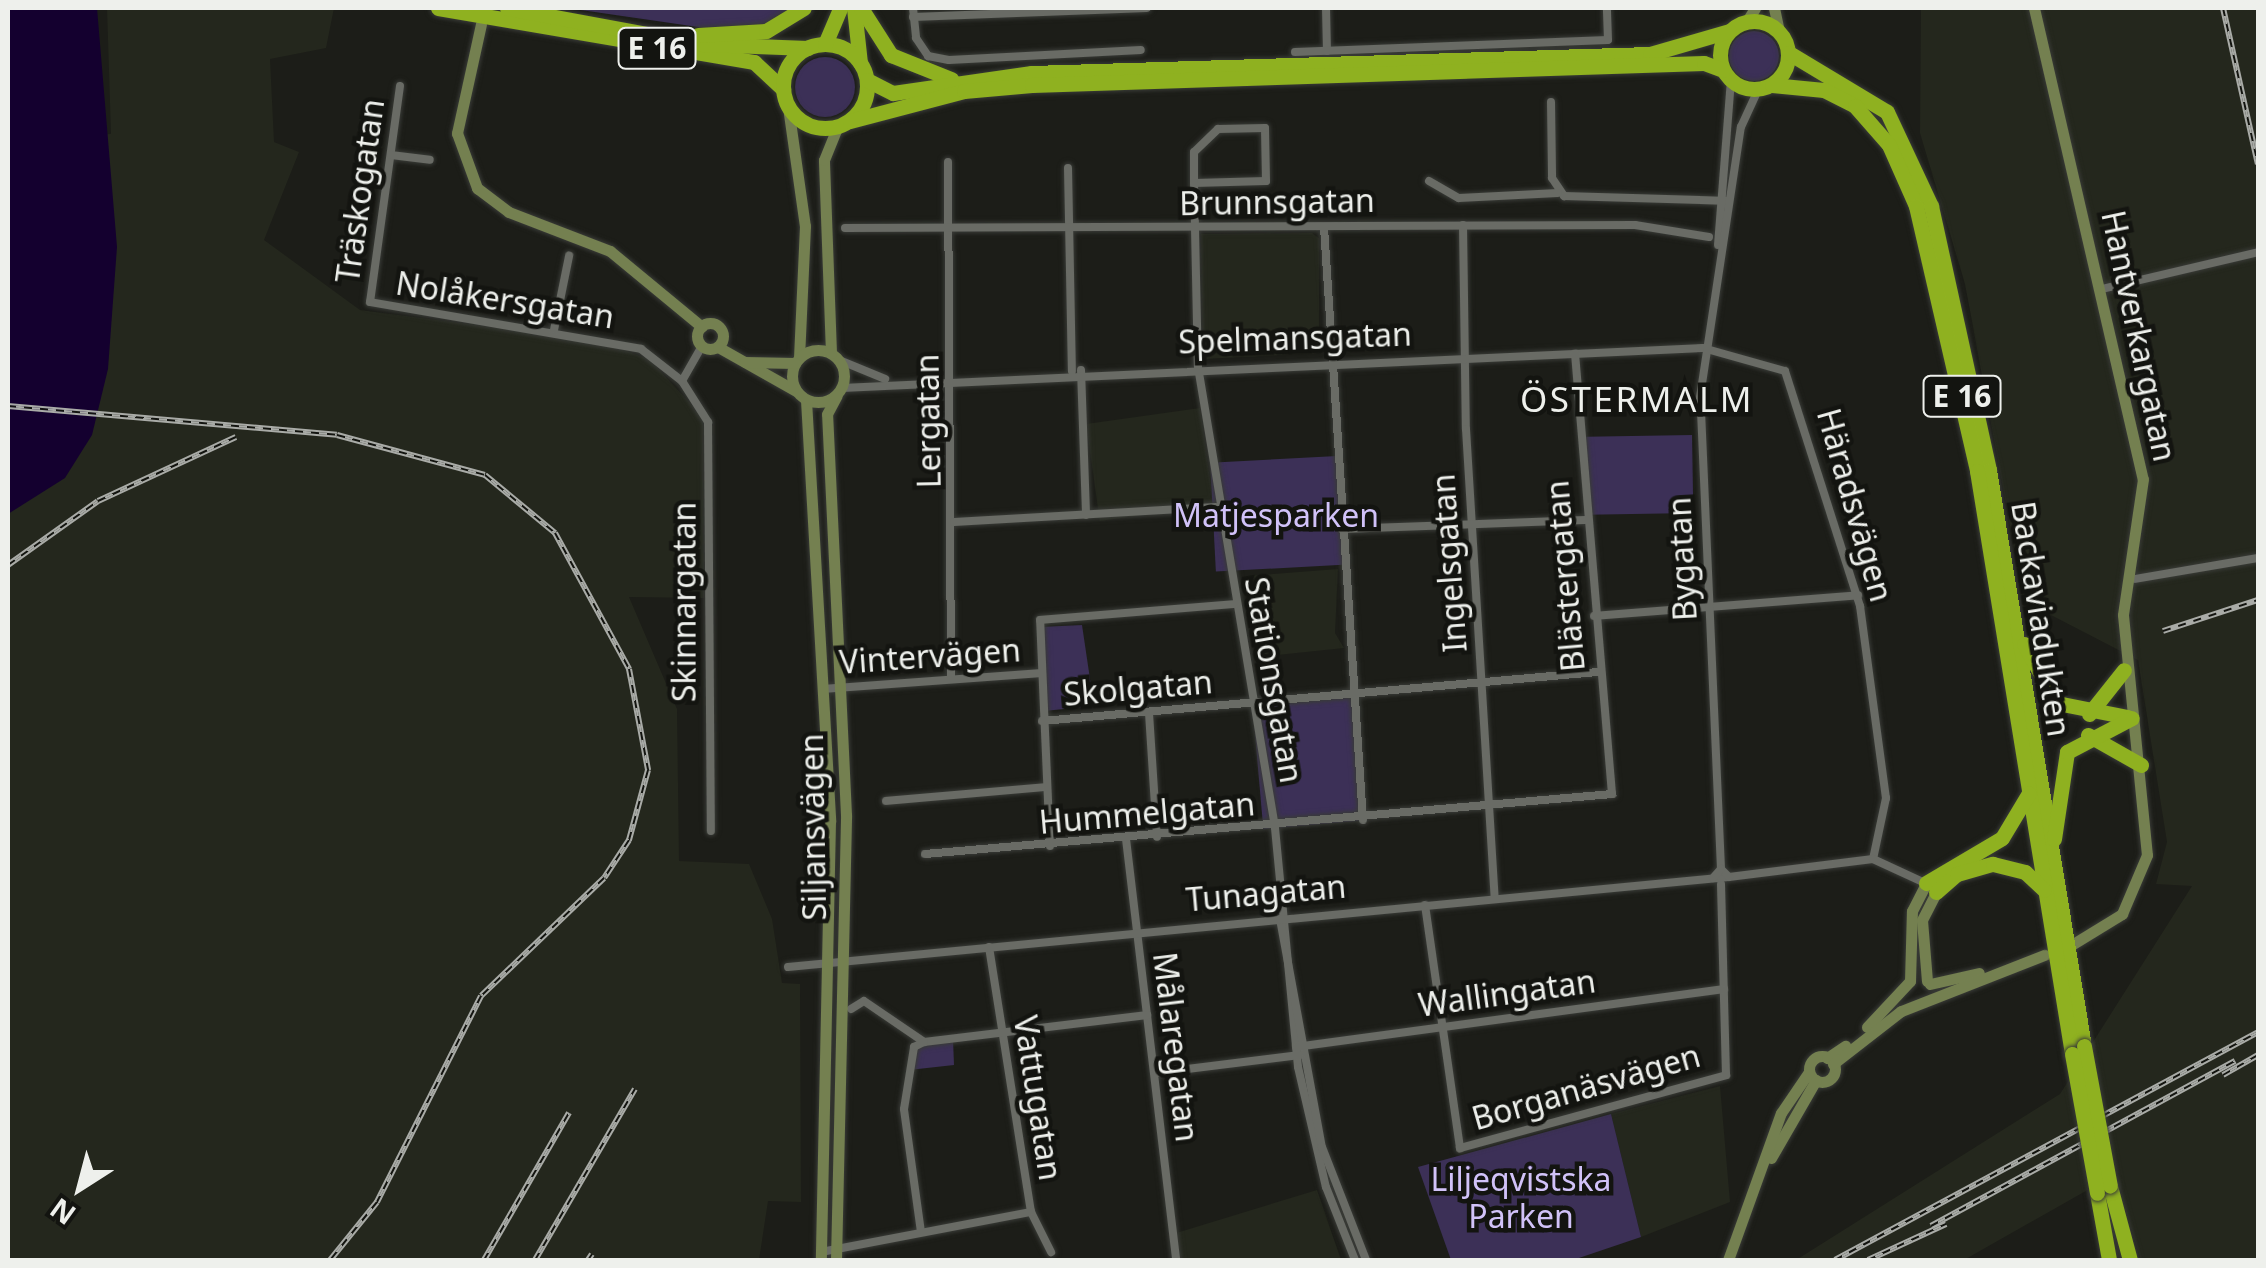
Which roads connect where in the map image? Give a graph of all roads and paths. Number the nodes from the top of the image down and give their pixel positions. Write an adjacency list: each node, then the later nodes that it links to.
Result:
1 (438, 8): 29 (highway, E 16)
2 (508, 8): 17 (highway, E 16)
3 (804, 8): 17 (highway)
4 (840, 8): 18 (highway)
5 (854, 8): 23 (highway)
6 (861, 8): 26 (highway)
7 (1146, 8): 12 (street)
8 (1326, 8): 20 (street)
9 (1607, 8): 20 (street)
10 (1774, 8): 16 (street)
11 (2034, 8): 52 (street, Hantverkargatan)
12 (913, 12): 19 (street)
13 (1752, 14): 15 (highway); 16 (highway)
14 (482, 24): 54 (street)
15 (1729, 31): 24 (highway); 26 (highway)
16 (1779, 32): 22 (highway)
17 (644, 33): 18 (highway, E 16)
18 (816, 46): 23 (highway); 29 (highway)
19 (1140, 50)
20 (1327, 51): 21 (street)
21 (1295, 52)
22 (1788, 53): 28 (highway); 83 (highway, Backaviadukten / E 16)
23 (860, 63): 25 (highway)
24 (1727, 76): 28 (highway, E 16); 32 (highway, E 16); 40 (street, Bygatan)
25 (867, 80): 26 (highway); 32 (highway)
26 (955, 80)
27 (400, 86): 33 (street, Träskogatan)
28 (1765, 87): 41 (street, Bygatan); 100 (highway, Backaviadukten / E 16)
29 (783, 89): 31 (highway)
30 (1551, 102): 39 (street)
31 (788, 107): 32 (highway); 63 (street)
32 (844, 124): 60 (street)
33 (391, 155): 34 (street); 53 (street, Träskogatan)
34 (430, 160)
35 (948, 162): 42 (street, Lergatan)
36 (1068, 168): 47 (street)
37 (1429, 180): 39 (street)
38 (1194, 183): 38 (street, Stationsgatan); 46 (street, Stationsgatan)
39 (1558, 192): 40 (street)
40 (1719, 200): 41 (street); 49 (street, Bygatan)
41 (1730, 201): 49 (street, Bygatan)
42 (950, 226): 45 (street, Brunnsgatan); 47 (street, Brunnsgatan); 67 (street, Lergatan)
43 (1463, 226): 44 (street, Brunnsgatan); 48 (street, Brunnsgatan); 61 (street, Ingelsgatan)
44 (1324, 227): 46 (street, Brunnsgatan); 64 (street)
45 (845, 228)
46 (1195, 228): 47 (street, Brunnsgatan); 65 (street, Stationsgatan)
47 (1068, 229): 66 (street)
48 (1709, 238)
49 (1718, 247): 58 (street, Bygatan)
50 (2258, 252): 52 (street)
51 (570, 256): 55 (street)
52 (2102, 289): 79 (street, Hantverkargatan)
53 (370, 302): 55 (street, Nolåkersgatan)
54 (702, 327): 56 (street); 57 (street)
55 (554, 330): 69 (street, Nolåkersgatan)
56 (702, 346): 57 (street); 69 (street)
57 (718, 347): 62 (street)
58 (1703, 348): 59 (street, Spelmansgatan); 80 (street, Häradsvägen); 82 (street, Bygatan)
59 (1575, 354): 61 (street, Spelmansgatan); 74 (street, Blästergatan)
60 (835, 357): 63 (street); 68 (street, Spelmansgatan); 70 (street, Siljansvägen)
61 (1463, 357): 64 (street, Spelmansgatan); 76 (street, Ingelsgatan)
62 (737, 359): 63 (street); 71 (street)
63 (797, 360): 71 (street, Siljansvägen)
64 (1330, 361): 65 (street, Spelmansgatan); 77 (street)
65 (1198, 367): 66 (street, Spelmansgatan); 72 (street, Stationsgatan)
66 (1077, 370): 67 (street, Spelmansgatan); 73 (street)
67 (953, 379): 68 (street, Spelmansgatan); 75 (street, Lergatan)
68 (890, 380): 70 (street, Spelmansgatan)
69 (682, 382): 106 (street, Skinnargatan)
70 (839, 391): 71 (street); 90 (street, Siljansvägen)
71 (801, 395): 90 (street, Siljansvägen)
72 (1216, 507): 73 (street); 81 (street, Stationsgatan)
73 (1086, 516): 75 (street)
74 (1584, 520): 76 (street); 84 (street, Blästergatan)
75 (954, 522): 88 (street, Lergatan)
76 (1472, 522): 77 (street); 89 (street, Ingelsgatan)
77 (1342, 529): 91 (street)
78 (2258, 558): 79 (street)
79 (2135, 579): 85 (street, Hantverkargatan)
80 (1858, 595): 82 (street); 112 (street, Häradsvägen)
81 (1235, 604): 87 (street); 92 (street, Stationsgatan)
82 (1710, 610): 84 (street); 113 (street, Bygatan)
83 (2014, 615): 94 (highway); 111 (highway, Backaviadukten / E 16)
84 (1594, 616): 86 (street, Blästergatan)
85 (2124, 670): 94 (highway); 95 (street, Hantverkargatan)
86 (1598, 672): 89 (street, Skolgatan); 101 (street, Blästergatan)
87 (1041, 674): 88 (street, Vintervägen); 96 (street)
88 (951, 679): 90 (street, Vintervägen)
89 (1482, 682): 91 (street, Skolgatan); 103 (street, Ingelsgatan)
90 (830, 688): 127 (street, Siljansvägen); 128 (street, Siljansvägen)
91 (1351, 694): 92 (street, Skolgatan); 104 (street)
92 (1252, 703): 93 (street, Skolgatan); 105 (street, Stationsgatan)
93 (1149, 712): 96 (street, Skolgatan); 107 (street)
94 (2089, 714): 95 (highway)
95 (2132, 718): 97 (highway); 98 (street, Hantverkargatan)
96 (1042, 721): 99 (street)
97 (2088, 735): 98 (highway); 111 (highway)
98 (2141, 766): 122 (street, Hantverkargatan)
99 (1046, 787): 102 (street); 109 (street)
100 (2029, 793): 116 (highway); 117 (highway, Backaviadukten / E 16)
101 (1612, 794): 103 (street, Hummelgatan)
102 (886, 801)
103 (1493, 806): 104 (street, Hummelgatan); 118 (street, Ingelsgatan)
104 (1362, 820): 105 (street, Hummelgatan)
105 (1275, 828): 107 (street, Hummelgatan); 120 (street, Stationsgatan)
106 (711, 830)
107 (1157, 837): 108 (street, Hummelgatan)
108 (1126, 839): 109 (street, Hummelgatan); 121 (street, Målaregatan)
109 (1050, 846): 110 (street, Hummelgatan)
110 (925, 854)
111 (2052, 858): 141 (highway, Backaviadukten / E 16)
112 (1873, 859): 114 (street); 116 (street)
113 (1721, 869): 114 (street); 115 (street)
114 (1729, 877): 115 (street)
115 (1717, 881): 118 (street, Tunagatan); 133 (street)
116 (1931, 888): 117 (highway); 124 (street); 132 (street)
117 (2044, 890): 141 (highway, Backaviadukten / E 16)
118 (1495, 897): 119 (street, Tunagatan)
119 (1424, 906): 120 (street, Tunagatan); 138 (street)
120 (1280, 919): 121 (street, Tunagatan); 142 (street, Stationsgatan)
121 (1137, 933): 123 (street, Tunagatan); 137 (street, Målaregatan)
122 (2073, 944)
123 (989, 947): 127 (street, Tunagatan); 139 (street, Vattugatan)
124 (1922, 955): 130 (street); 131 (street)
125 (2044, 955): 126 (street)
126 (2027, 962): 130 (street); 134 (street)
127 (842, 963): 128 (street, Tunagatan); 150 (street, Siljansvägen)
128 (825, 964): 129 (street, Tunagatan); 151 (street, Siljansvägen)
129 (788, 967)
130 (1956, 979): 131 (street)
131 (1928, 983): 132 (street); 134 (street)
132 (1906, 986): 135 (street); 143 (street)
133 (1724, 989): 138 (street, Wallingatan); 138 (street, Borganäsvägen)
134 (1932, 998): 135 (street)
135 (1912, 1007): 143 (street)
136 (851, 1009): 140 (street)
137 (1147, 1015): 139 (street); 144 (street, Målaregatan)
138 (1438, 1028): 142 (street, Wallingatan)
139 (1002, 1032): 140 (street); 147 (street, Vattugatan)
140 (924, 1042): 148 (street)
141 (2078, 1050): 146 (highway, Backaviadukten / E 16, bridge)
142 (1300, 1051): 144 (street, Wallingatan); 153 (street, Stationsgatan); 154 (street, Stationsgatan)
143 (1830, 1061): 145 (street); 145 (street)
144 (1155, 1073): 152 (street, Målaregatan)
145 (1812, 1076): 155 (street)
146 (2103, 1190): 156 (highway); 157 (highway, Backaviadukten / E 16); 158 (highway)
147 (1031, 1212): 148 (street); 149 (street, Vattugatan)
148 (921, 1232): 150 (street)
149 (1051, 1252)
150 (836, 1255): 151 (street)
151 (821, 1256)
152 (1176, 1260)
153 (1355, 1260)
154 (1366, 1260)
155 (1728, 1260)
156 (2098, 1260)
157 (2109, 1260)
158 (2126, 1260)

